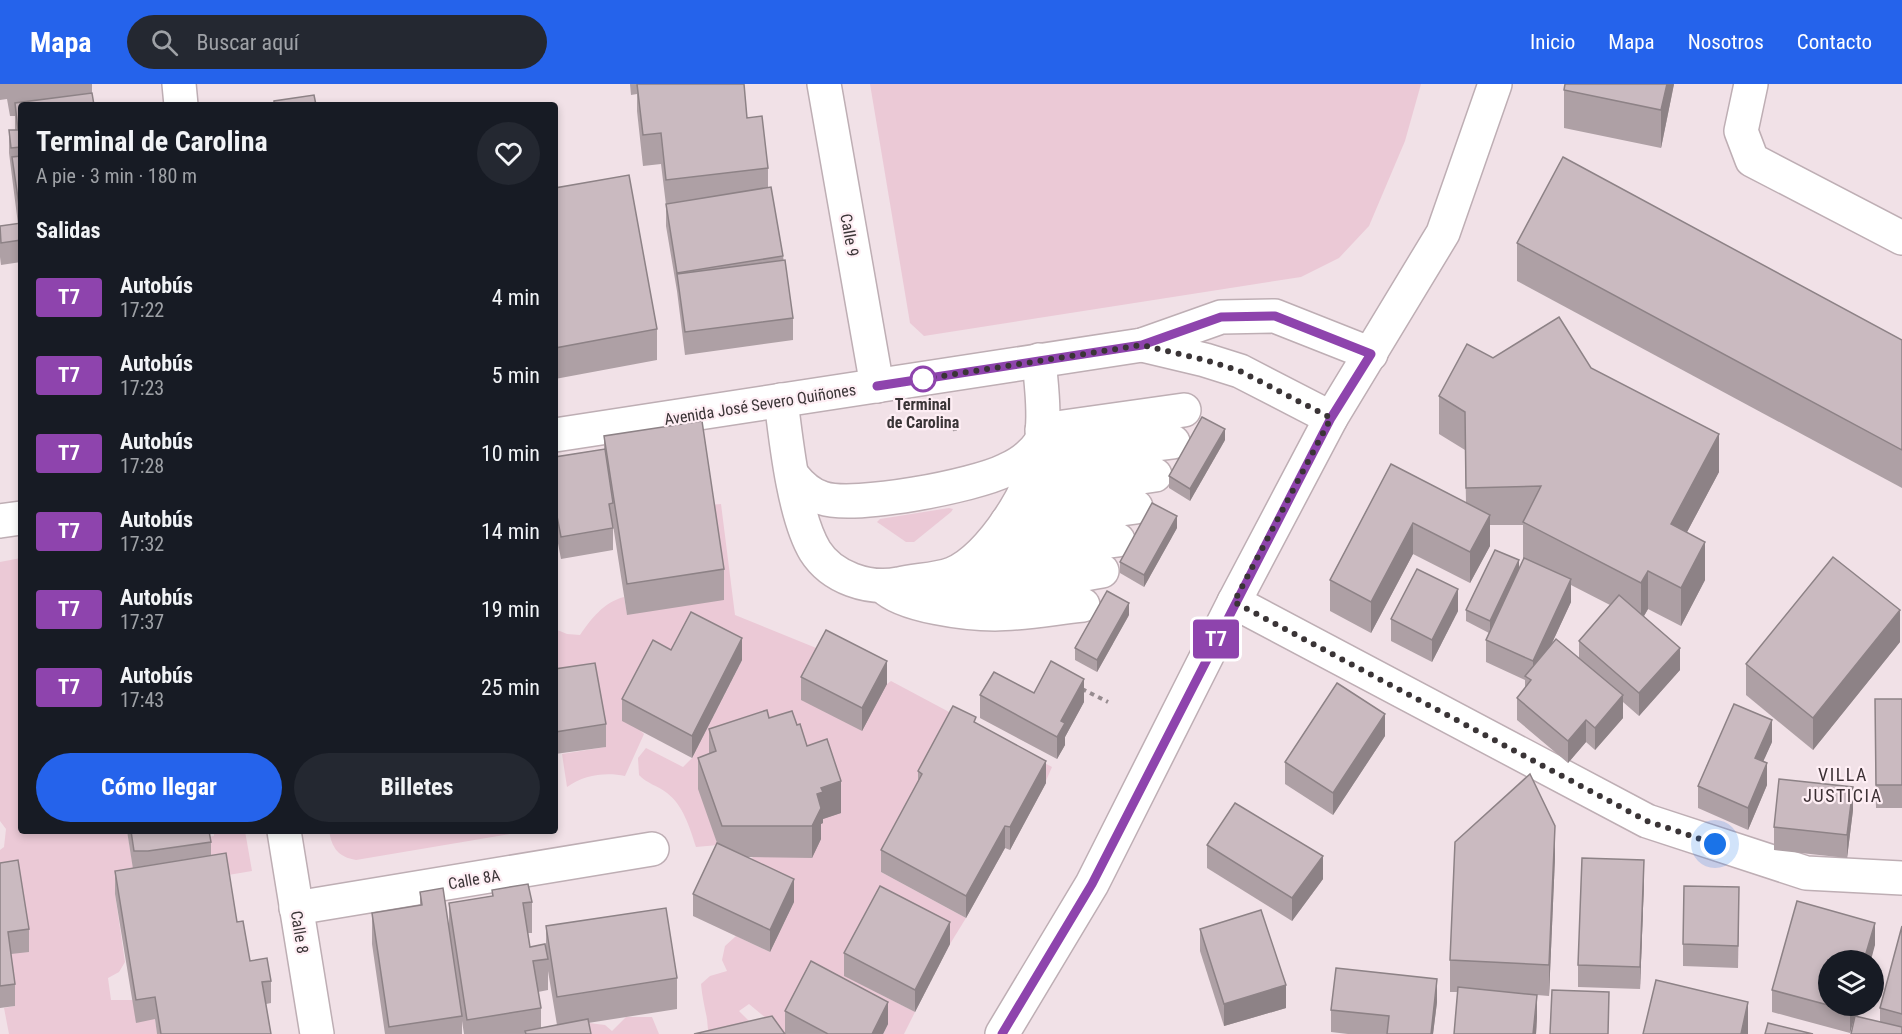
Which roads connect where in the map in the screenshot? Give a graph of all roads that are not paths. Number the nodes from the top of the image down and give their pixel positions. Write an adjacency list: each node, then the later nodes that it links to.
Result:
1 (179, 84): 5 (street)
2 (824, 84): 10 (street, Calle 9)
3 (1496, 84): 8 (street)
4 (1751, 84): 6 (street)
5 (181, 102)
6 (1902, 238)
7 (1142, 345): 8 (street, Avenida José Severo Quiñones); 9 (street, Avenida José Severo Quiñones); 13 (street, Avenida José Severo Quiñones)
8 (1371, 354): 13 (street)
9 (1039, 360): 10 (street, Avenida José Severo Quiñones); 16 (street)
10 (877, 386): 11 (street, Avenida José Severo Quiñones)
11 (781, 400): 14 (street, Avenida José Severo Quiñones); 18 (street)
12 (1184, 410): 16 (street)
13 (1331, 418): 28 (street)
14 (558, 435)
15 (1173, 442): 16 (street)
16 (1040, 444): 18 (street); 19 (street)
17 (1155, 475): 19 (street)
18 (793, 476): 27 (street)
19 (1025, 490): 23 (street)
20 (1136, 507): 23 (street)
21 (18, 518): 22 (street)
22 (0, 521)
23 (1007, 522): 25 (street)
24 (1118, 540): 25 (street)
25 (978, 558): 27 (street)
26 (1102, 571): 27 (street)
27 (899, 584): 29 (street)
28 (1234, 602): 32 (street); 35 (street)
29 (1083, 605)
30 (284, 834): 33 (street, Calle 8)
31 (652, 849): 33 (street, Calle 8A)
32 (1902, 878)
33 (296, 908): 34 (street, Calle 8)
34 (316, 1034)
35 (1002, 1034)

